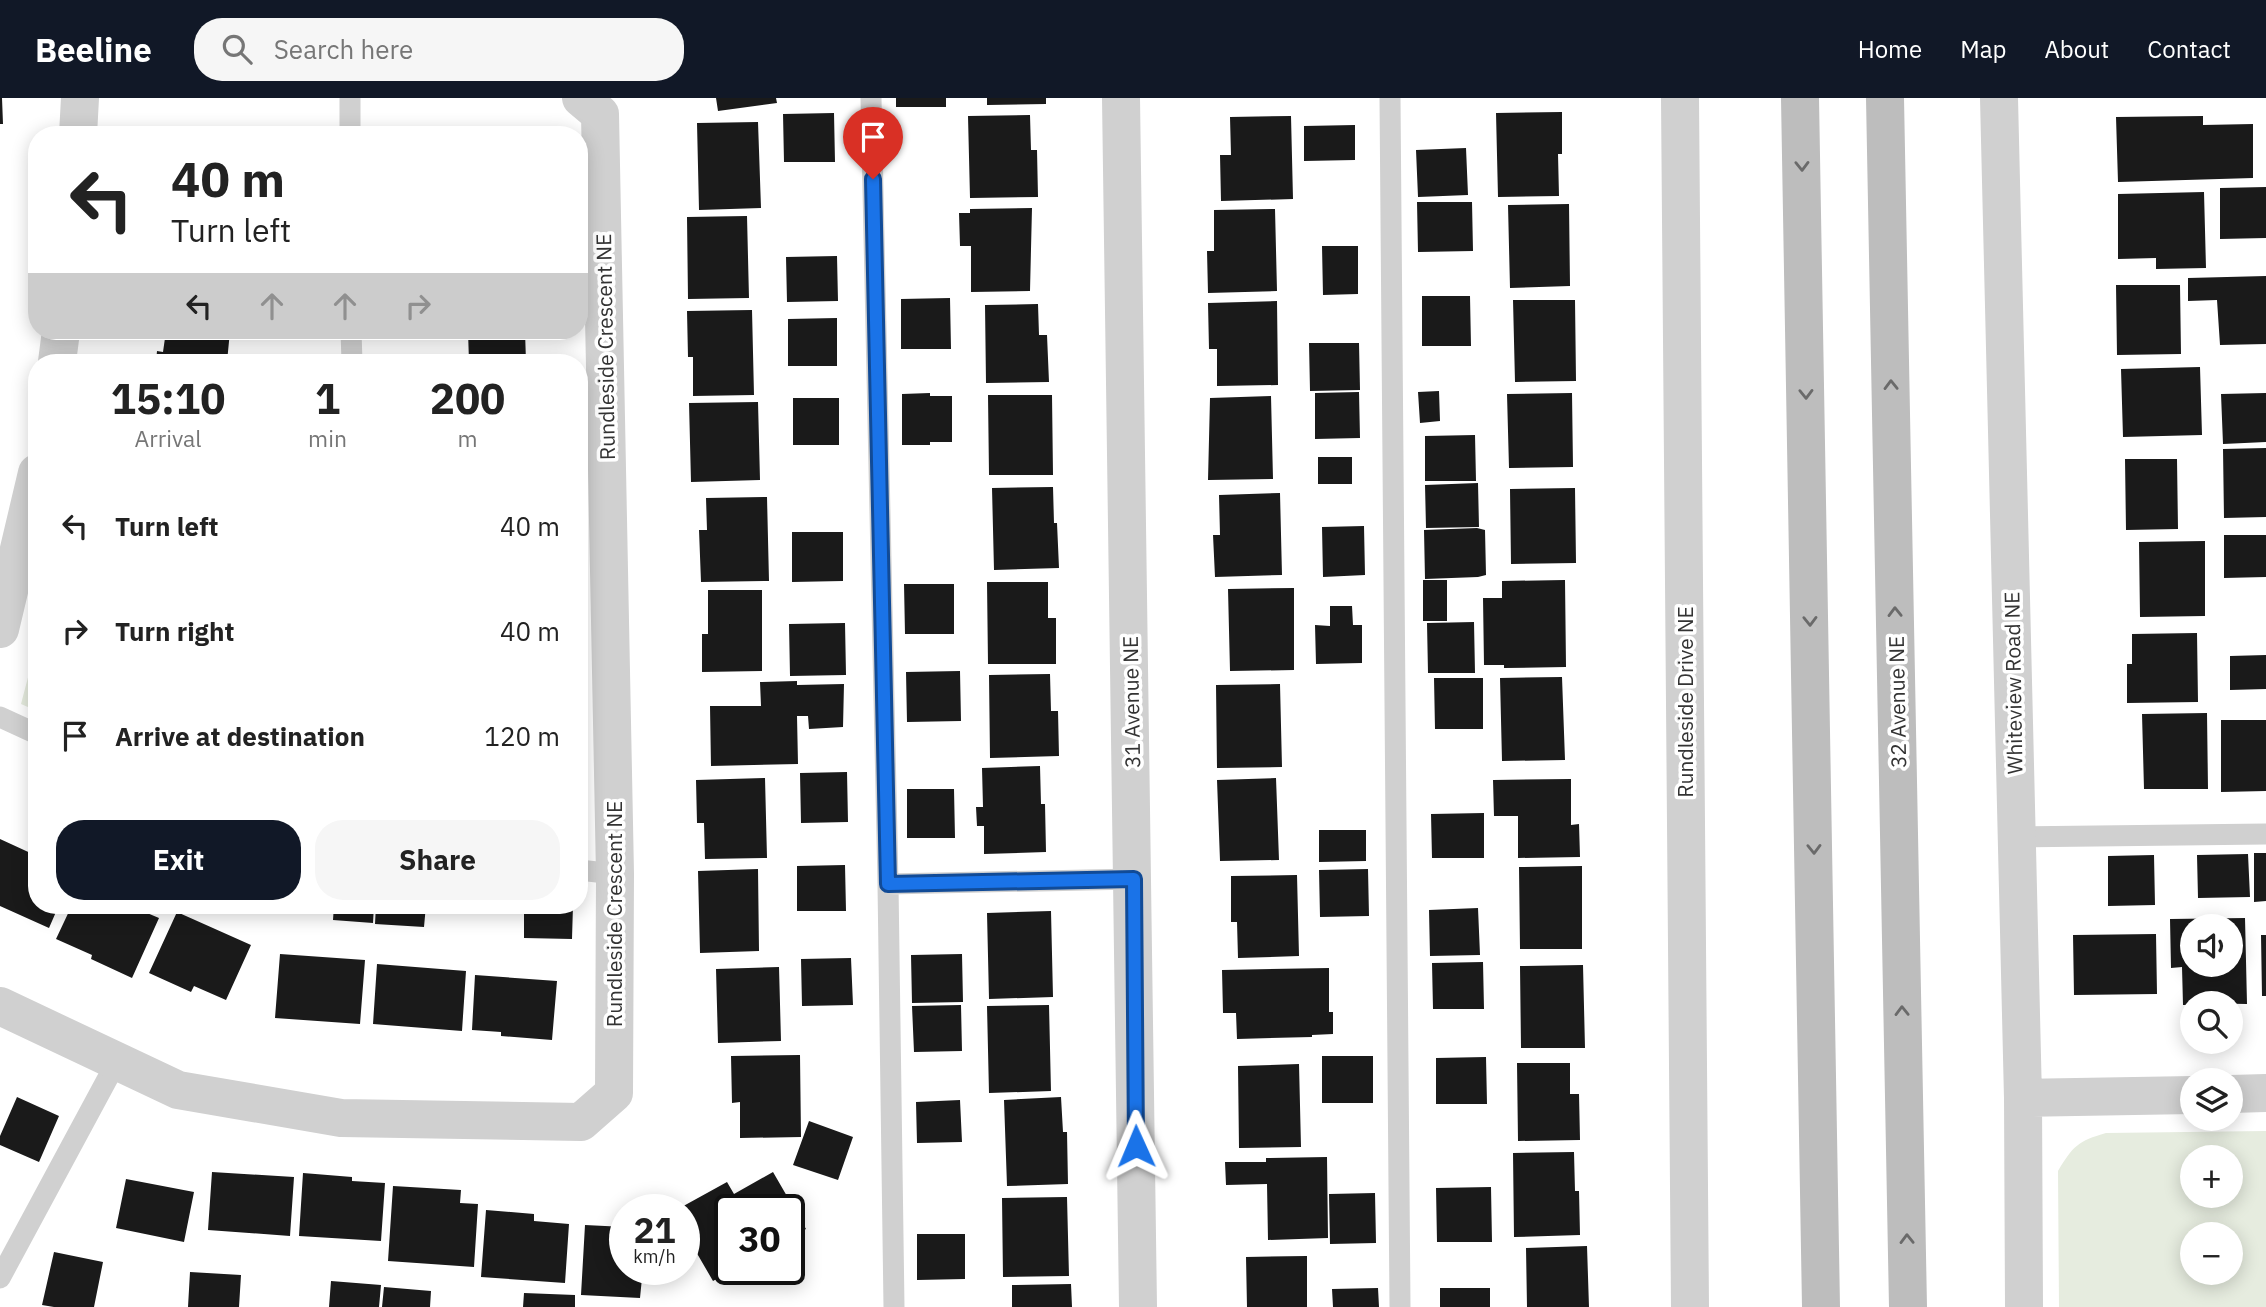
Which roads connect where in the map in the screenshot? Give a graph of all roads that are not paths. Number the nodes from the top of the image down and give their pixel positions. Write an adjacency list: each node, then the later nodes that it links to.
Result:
1 (80, 98): 11 (street)
2 (350, 98): 12 (lane)
3 (581, 98): 20 (street, Rundleside Crescent NE)
4 (871, 98): 22 (lane)
5 (1121, 98): 21 (street, 31 Avenue NE)
6 (1390, 98): 32 (lane)
7 (1680, 98): 33 (street, Rundleside Drive NE)
8 (1800, 98): 34 (main road, one-way to 34)
9 (1885, 98): 35 (main road, 32 Avenue NE, one-way to 9)
10 (1999, 98): 19 (street, Whiteview Road NE)
11 (78, 126)
12 (350, 126)
13 (28, 503): 14 (street)
14 (6, 577): 15 (street)
15 (0, 629)
16 (0, 716): 17 (lane)
17 (28, 730)
18 (2266, 834): 19 (lane)
19 (2017, 837): 28 (street, Whiteview Road NE)
20 (597, 872): 24 (street, Rundleside Crescent NE)
21 (1134, 879): 22 (lane); 31 (street, 31 Avenue NE)
22 (888, 884): 30 (lane)
23 (0, 1006): 24 (street, Rundleside Crescent NE)
24 (117, 1061): 29 (lane)
25 (2266, 1093): 26 (street)
26 (2243, 1094)
27 (2180, 1095): 28 (street)
28 (2023, 1098): 36 (street, Whiteview Road NE)
29 (0, 1278)
30 (894, 1307)
31 (1138, 1307)
32 (1400, 1307)
33 (1690, 1307)
34 (1821, 1307)
35 (1908, 1307)
36 (2024, 1307)

